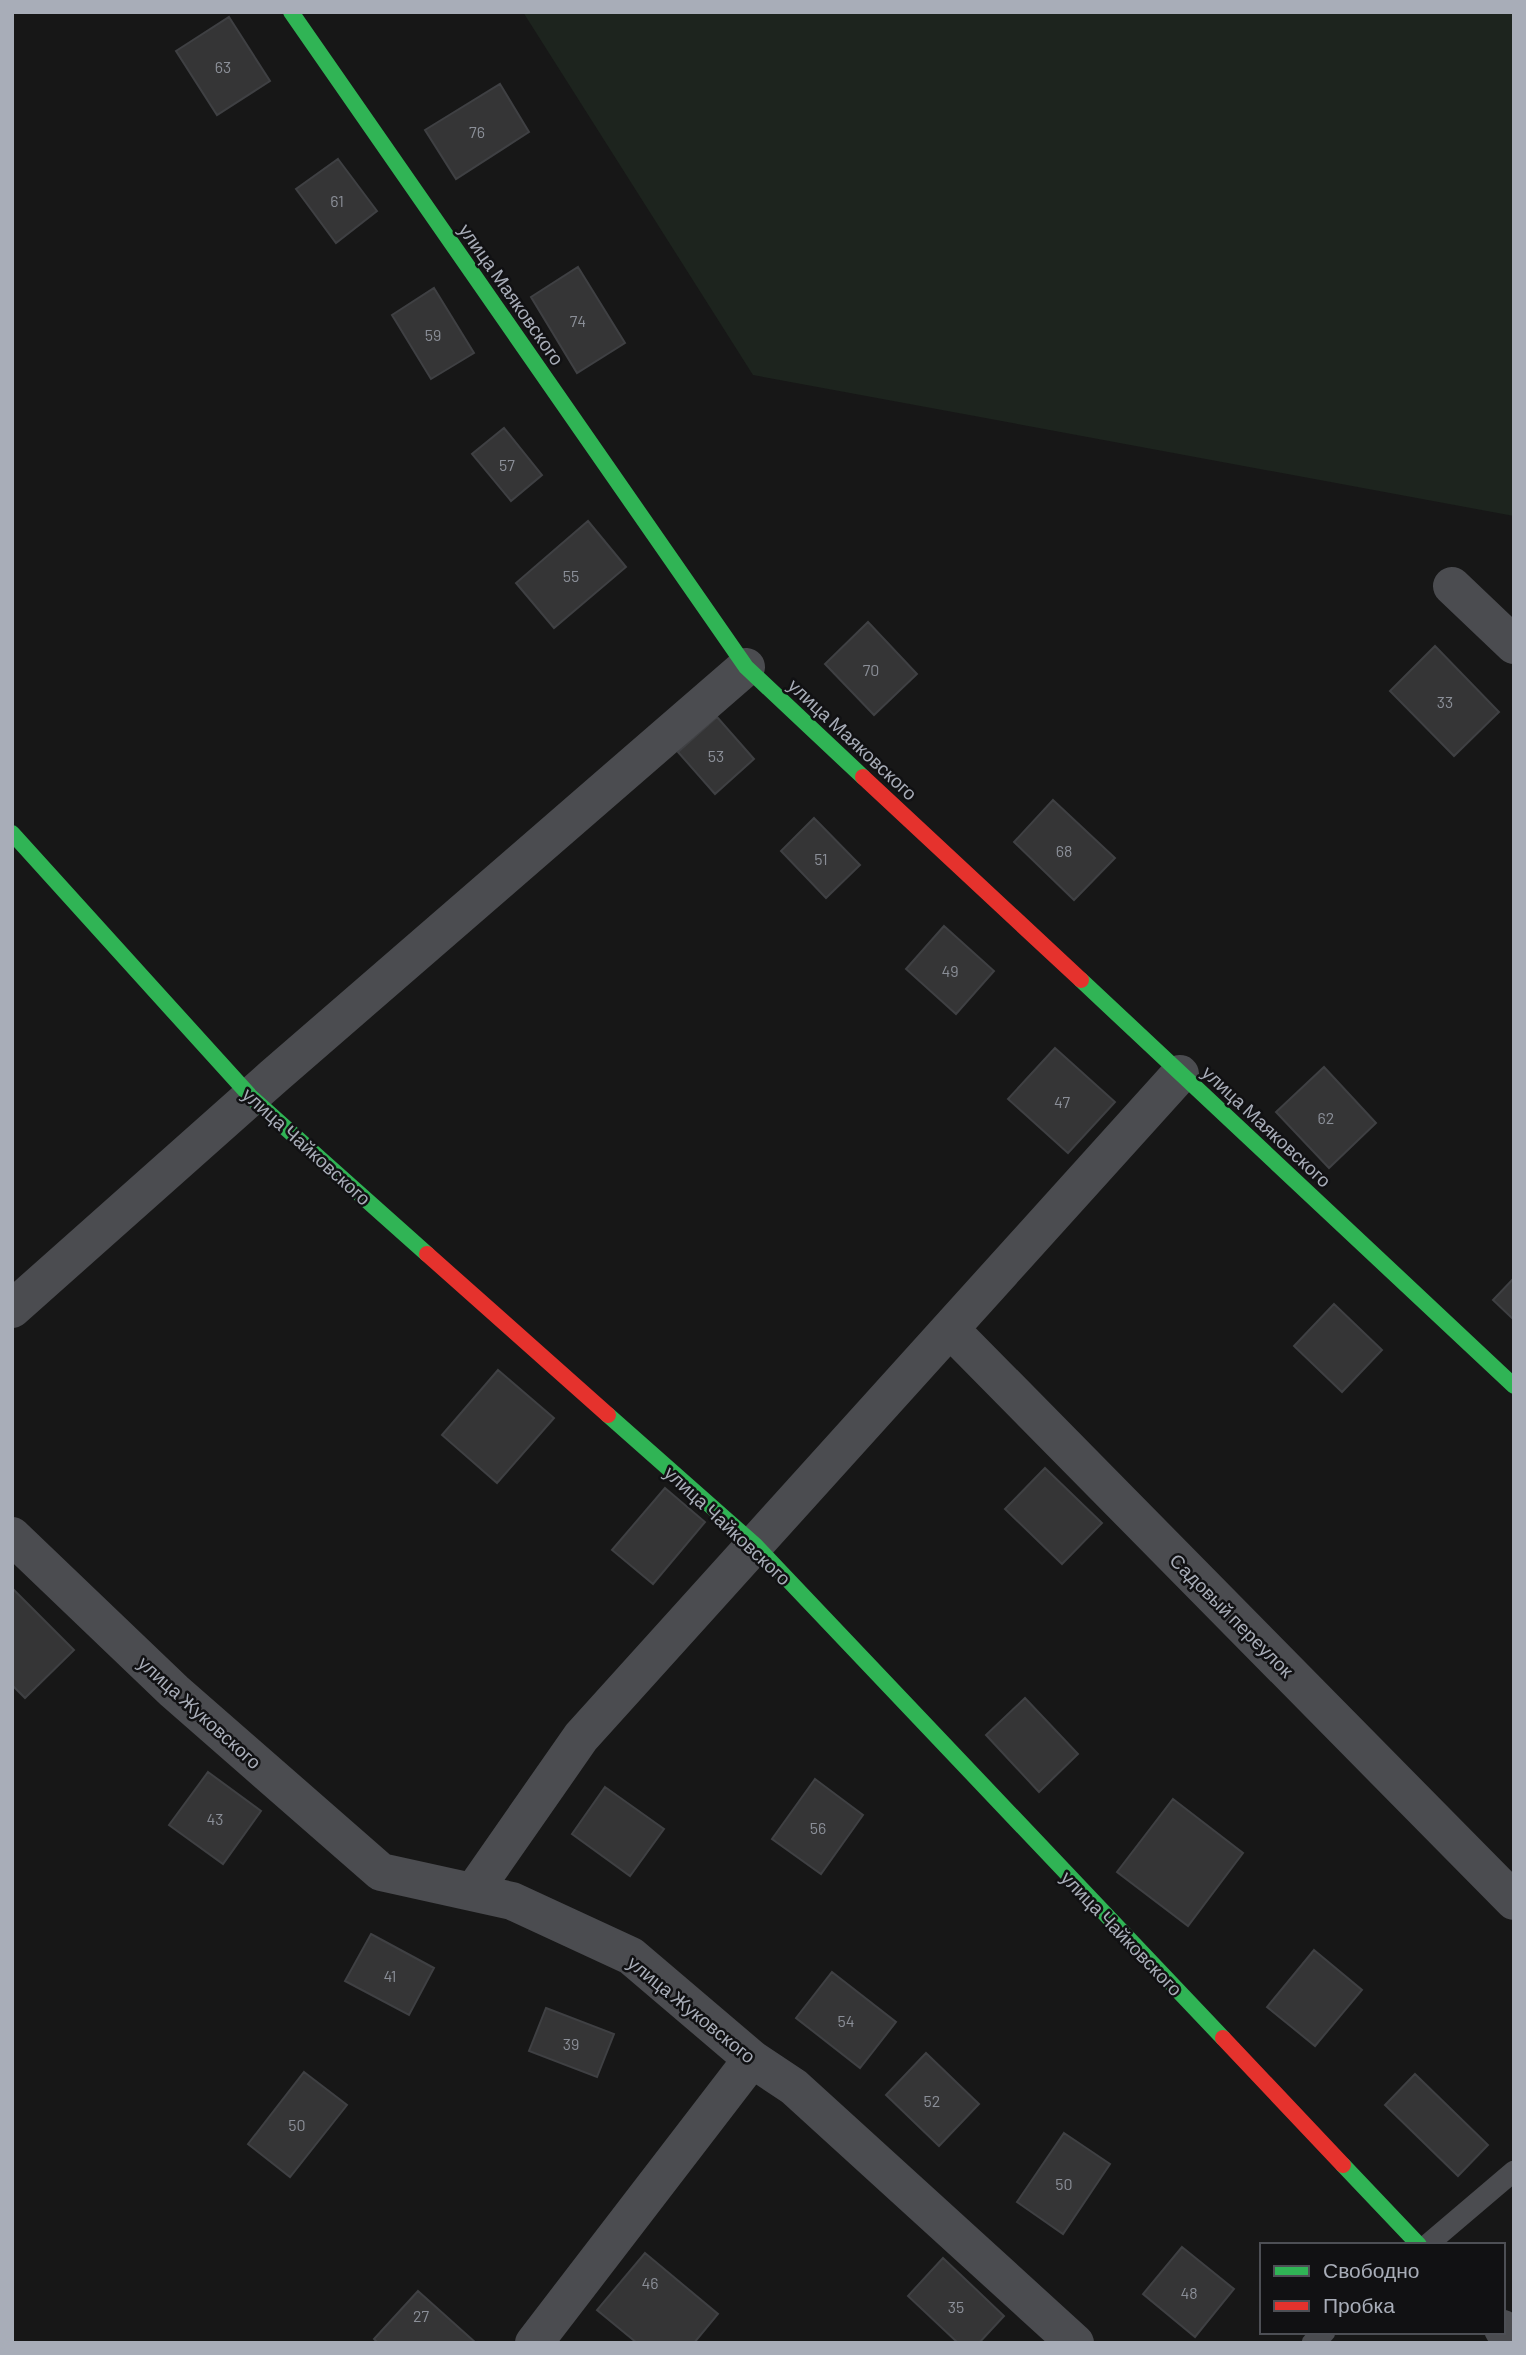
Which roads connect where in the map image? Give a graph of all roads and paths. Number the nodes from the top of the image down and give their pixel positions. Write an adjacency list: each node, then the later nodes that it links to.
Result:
1 (291, 12): 4 (street, улица Маяковского)
2 (1452, 586): 3 (street)
3 (1514, 645)
4 (746, 667): 6 (street, улица Маяковского); 7 (street)
5 (12, 833): 7 (street, улица Чайковского)
6 (1180, 1073): 9 (street); 10 (street, улица Маяковского)
7 (251, 1097): 8 (street); 12 (street, улица Чайковского)
8 (12, 1309)
9 (950, 1329): 12 (street); 14 (street, Садовый переулок)
10 (1514, 1386)
11 (12, 1536): 13 (street, улица Жуковского)
12 (755, 1545): 13 (street); 17 (street, улица Чайковского)
13 (473, 1892): 15 (street, улица Жуковского)
14 (1514, 1901)
15 (752, 2059): 19 (street); 20 (street, улица Жуковского)
16 (1514, 2171): 18 (lane)
17 (1417, 2243)
18 (1429, 2243)
19 (537, 2342)
20 (1075, 2343)

